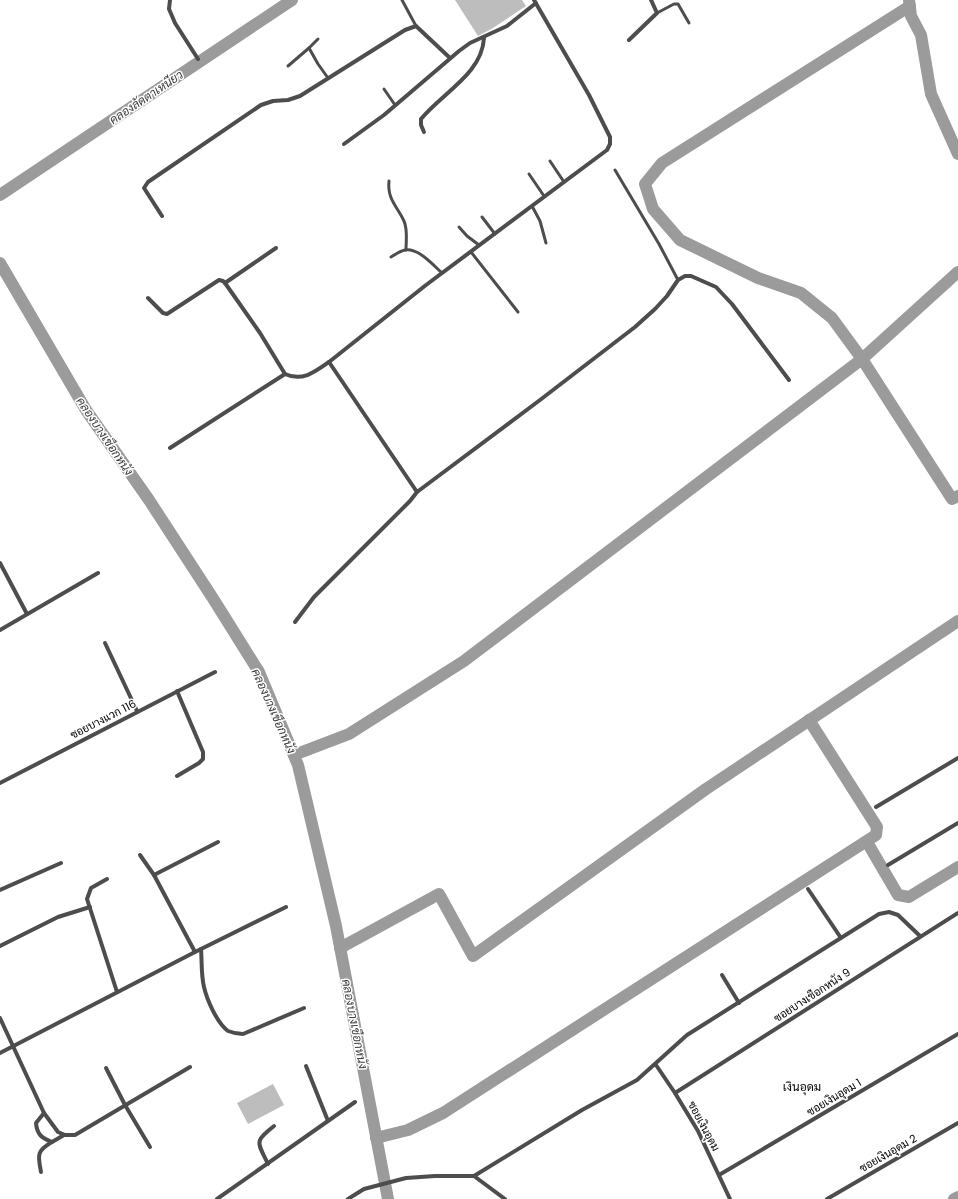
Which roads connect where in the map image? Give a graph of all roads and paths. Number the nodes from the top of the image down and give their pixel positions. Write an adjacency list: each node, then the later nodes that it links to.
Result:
1 (170, 0): 13 (street)
2 (402, 0): 7 (lane)
3 (651, 0): 5 (street)
4 (535, 2): 8 (street); 24 (street)
5 (657, 13): 6 (lane); 10 (street)
6 (689, 23)
7 (416, 26): 12 (street); 15 (street)
8 (484, 38): 12 (street); 18 (street)
9 (318, 39): 11 (lane)
10 (629, 40)
11 (309, 48): 14 (lane); 15 (lane)
12 (450, 58): 17 (street)
13 (198, 59)
14 (288, 66)
15 (328, 78): 27 (street)
16 (384, 89): 17 (lane)
17 (395, 105): 19 (street)
18 (424, 132)
19 (344, 144)
20 (550, 161): 24 (lane)
21 (615, 170): 38 (lane)
22 (529, 174): 25 (lane)
23 (389, 181): 34 (lane)
24 (564, 182): 25 (street)
25 (544, 196): 26 (street)
26 (532, 206): 30 (street); 31 (lane)
27 (162, 216)
28 (482, 217): 30 (lane)
29 (459, 227): 32 (lane)
30 (495, 234): 32 (street)
31 (546, 243)
32 (479, 245): 35 (street)
33 (276, 248): 39 (street)
34 (406, 250): 36 (lane); 37 (lane)
35 (471, 252): 37 (street); 41 (lane)
36 (391, 257)
37 (442, 273): 42 (street)
38 (678, 280): 44 (street); 46 (street)
39 (225, 283): 40 (street); 43 (street)
40 (148, 298)
41 (518, 312)
42 (329, 362): 43 (street); 46 (street)
43 (286, 374): 45 (street)
44 (789, 380)
45 (170, 448)
46 (416, 492): 50 (street)
47 (0, 563): 49 (street)
48 (98, 573): 49 (street)
49 (27, 614): 51 (street)
50 (295, 622)
51 (0, 630)
52 (105, 643): 55 (street)
53 (215, 672): 54 (street, ซอยบางแวก 116)
54 (177, 691): 55 (street, ซอยบางแวก 116); 57 (street)
55 (137, 711): 58 (street, ซอยบางแวก 116)
56 (958, 758): 59 (street)
57 (176, 776)
58 (0, 782)
59 (876, 807)
60 (958, 823): 64 (street)
61 (218, 842): 65 (street)
62 (140, 855): 65 (street)
63 (61, 863): 67 (street)
64 (888, 865)
65 (154, 876): 76 (street)
66 (107, 879): 69 (street)
67 (0, 890)
68 (808, 890): 73 (street)
69 (90, 907): 74 (street); 78 (street)
70 (286, 907): 75 (street)
71 (958, 913): 72 (street, ซอยบางเชือกหนัง 9)
72 (920, 936): 73 (street); 89 (street, ซอยบางเชือกหนัง 9)
73 (841, 938): 79 (street)
74 (0, 946)
75 (201, 949): 76 (street); 80 (street)
76 (195, 952): 78 (street)
77 (722, 975): 79 (street)
78 (117, 992): 83 (street)
79 (739, 1003): 85 (street)
80 (304, 1008)
81 (0, 1018): 83 (street)
82 (958, 1034): 101 (street, ซอยเงินอุดม 1)
83 (13, 1046): 84 (street); 92 (street)
84 (0, 1053)
85 (656, 1065): 89 (street, ซอยเงินอุดม); 102 (street)
86 (306, 1066): 93 (street)
87 (190, 1067): 91 (street)
88 (106, 1068): 91 (street)
89 (675, 1093): 101 (street, ซอยเงินอุดม)
90 (355, 1102): 93 (street)
91 (125, 1105): 96 (street); 98 (street)
92 (44, 1113): 96 (street); 97 (street)
93 (328, 1121): 99 (street)
94 (958, 1123): 109 (street, ซอยเงินอุดม 2)
95 (274, 1126): 99 (street)
96 (64, 1135): 97 (street)
97 (52, 1142): 100 (street)
98 (150, 1147)
99 (268, 1164): 103 (street)
100 (41, 1172)
101 (719, 1175): 108 (street, ซอยเงินอุดม)
102 (474, 1176): 106 (street); 107 (street)
103 (224, 1194): 104 (street); 105 (street)
104 (217, 1199)
105 (226, 1199)
106 (348, 1199)
107 (505, 1199)
108 (730, 1199)
109 (826, 1199)

